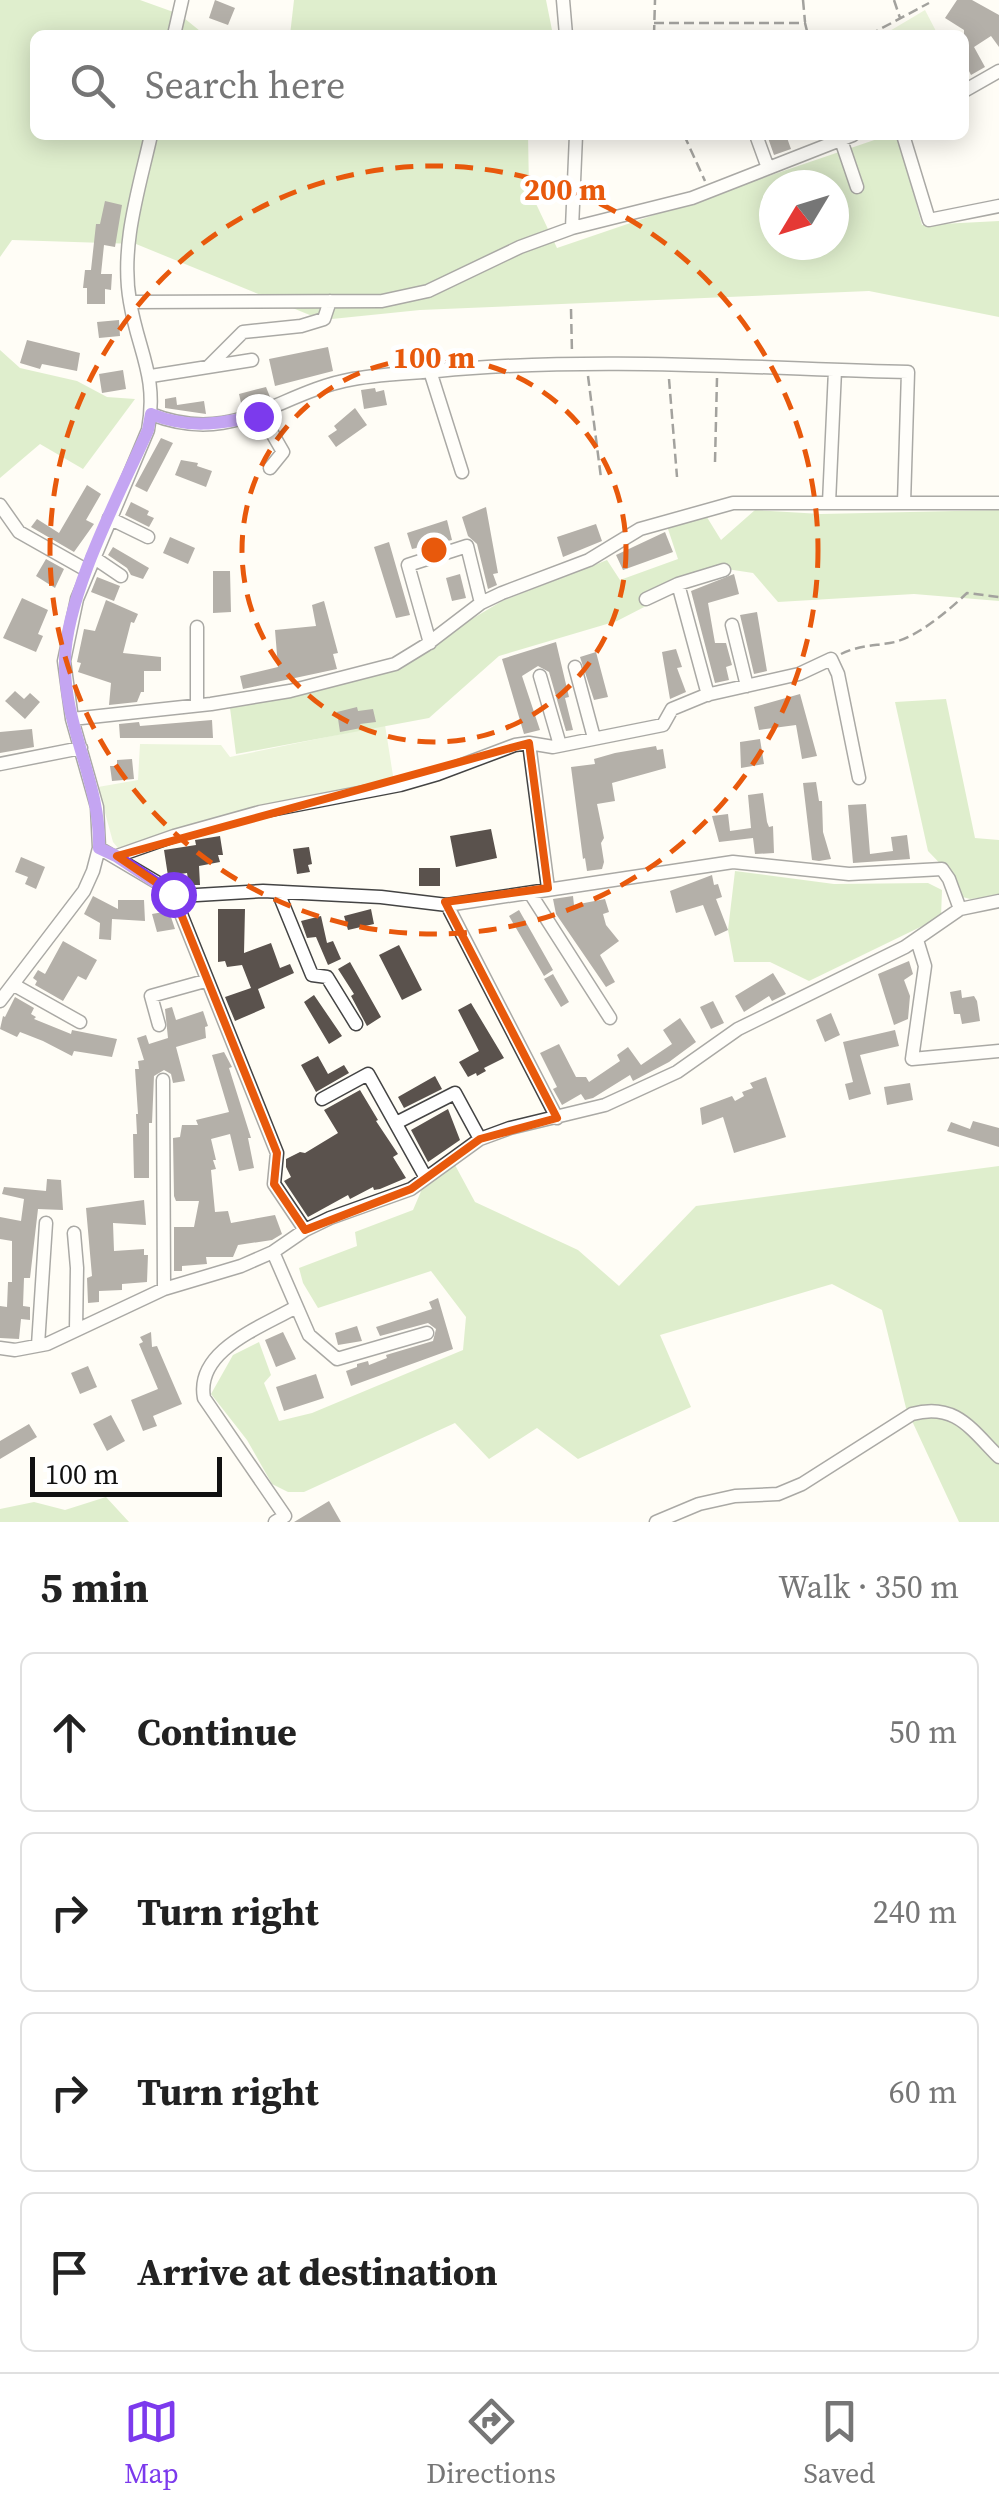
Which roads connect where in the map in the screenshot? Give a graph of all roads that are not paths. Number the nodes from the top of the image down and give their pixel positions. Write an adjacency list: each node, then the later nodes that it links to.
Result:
1 (182, 0): 3 (street)
2 (563, 0): 4 (street)
3 (175, 30)
4 (566, 30)
5 (999, 71): 6 (street)
6 (969, 88)
7 (150, 140): 18 (street)
8 (576, 140): 16 (street)
9 (758, 140): 13 (street)
10 (839, 140): 13 (street)
11 (848, 140): 14 (street)
12 (905, 140): 15 (street)
13 (768, 168): 16 (street)
14 (857, 187)
15 (999, 206)
16 (572, 228): 17 (street)
17 (330, 301): 18 (street); 20 (street)
18 (130, 302): 23 (street)
19 (252, 360): 20 (street)
20 (208, 366): 23 (street)
21 (835, 370): 22 (street); 28 (street); 29 (street)
22 (430, 372): 25 (street); 27 (street)
23 (151, 376): 24 (street)
24 (151, 414): 25 (street); 32 (street)
25 (258, 416): 26 (street)
26 (270, 468)
27 (462, 472)
28 (829, 503): 29 (street); 39 (street)
29 (904, 503): 30 (street)
30 (999, 503)
31 (0, 505): 34 (street)
32 (109, 518): 33 (street); 34 (street)
33 (148, 537)
34 (90, 564): 36 (street); 48 (street)
35 (724, 570): 37 (street)
36 (121, 576)
37 (678, 584): 38 (street); 46 (street)
38 (646, 599)
39 (481, 603): 42 (street); 42 (street)
40 (732, 625): 45 (street)
41 (197, 626): 47 (street)
42 (430, 642): 47 (street)
43 (575, 667): 49 (street)
44 (540, 676): 51 (street)
45 (747, 686): 46 (street); 54 (street)
46 (708, 695): 49 (street)
47 (197, 705): 48 (street)
48 (72, 719): 52 (street)
49 (594, 738): 51 (street)
50 (529, 743): 51 (street); 56 (street); 57 (street)
51 (560, 746)
52 (81, 748): 53 (street); 55 (street)
53 (0, 764)
54 (859, 778)
55 (99, 848): 56 (street); 66 (street)
56 (116, 856): 60 (street)
57 (548, 888): 59 (street); 63 (street)
58 (278, 892): 60 (street); 62 (street); 70 (street)
59 (530, 893): 62 (street); 68 (street)
60 (173, 894): 65 (street)
61 (999, 901): 63 (street)
62 (446, 904): 75 (street)
63 (960, 909): 64 (street)
64 (917, 940): 72 (street); 75 (street)
65 (206, 981): 71 (street); 80 (street)
66 (14, 986): 67 (street); 69 (street)
67 (1, 999)
68 (610, 1018)
69 (80, 1022)
70 (356, 1024)
71 (159, 1025)
72 (999, 1051)
73 (162, 1080): 83 (street)
74 (322, 1098): 76 (street)
75 (556, 1118): 77 (street)
76 (396, 1123): 77 (street); 78 (street)
77 (480, 1140): 78 (street)
78 (426, 1178): 80 (street)
79 (46, 1223): 87 (street)
80 (305, 1230): 82 (street)
81 (74, 1233): 85 (street)
82 (273, 1252): 83 (street); 84 (street)
83 (164, 1289): 85 (street)
84 (296, 1307): 86 (street); 90 (street)
85 (76, 1329): 87 (street)
86 (427, 1333)
87 (38, 1345): 88 (street)
88 (0, 1348)
89 (999, 1458): 91 (street)
90 (276, 1522)
91 (656, 1522)

